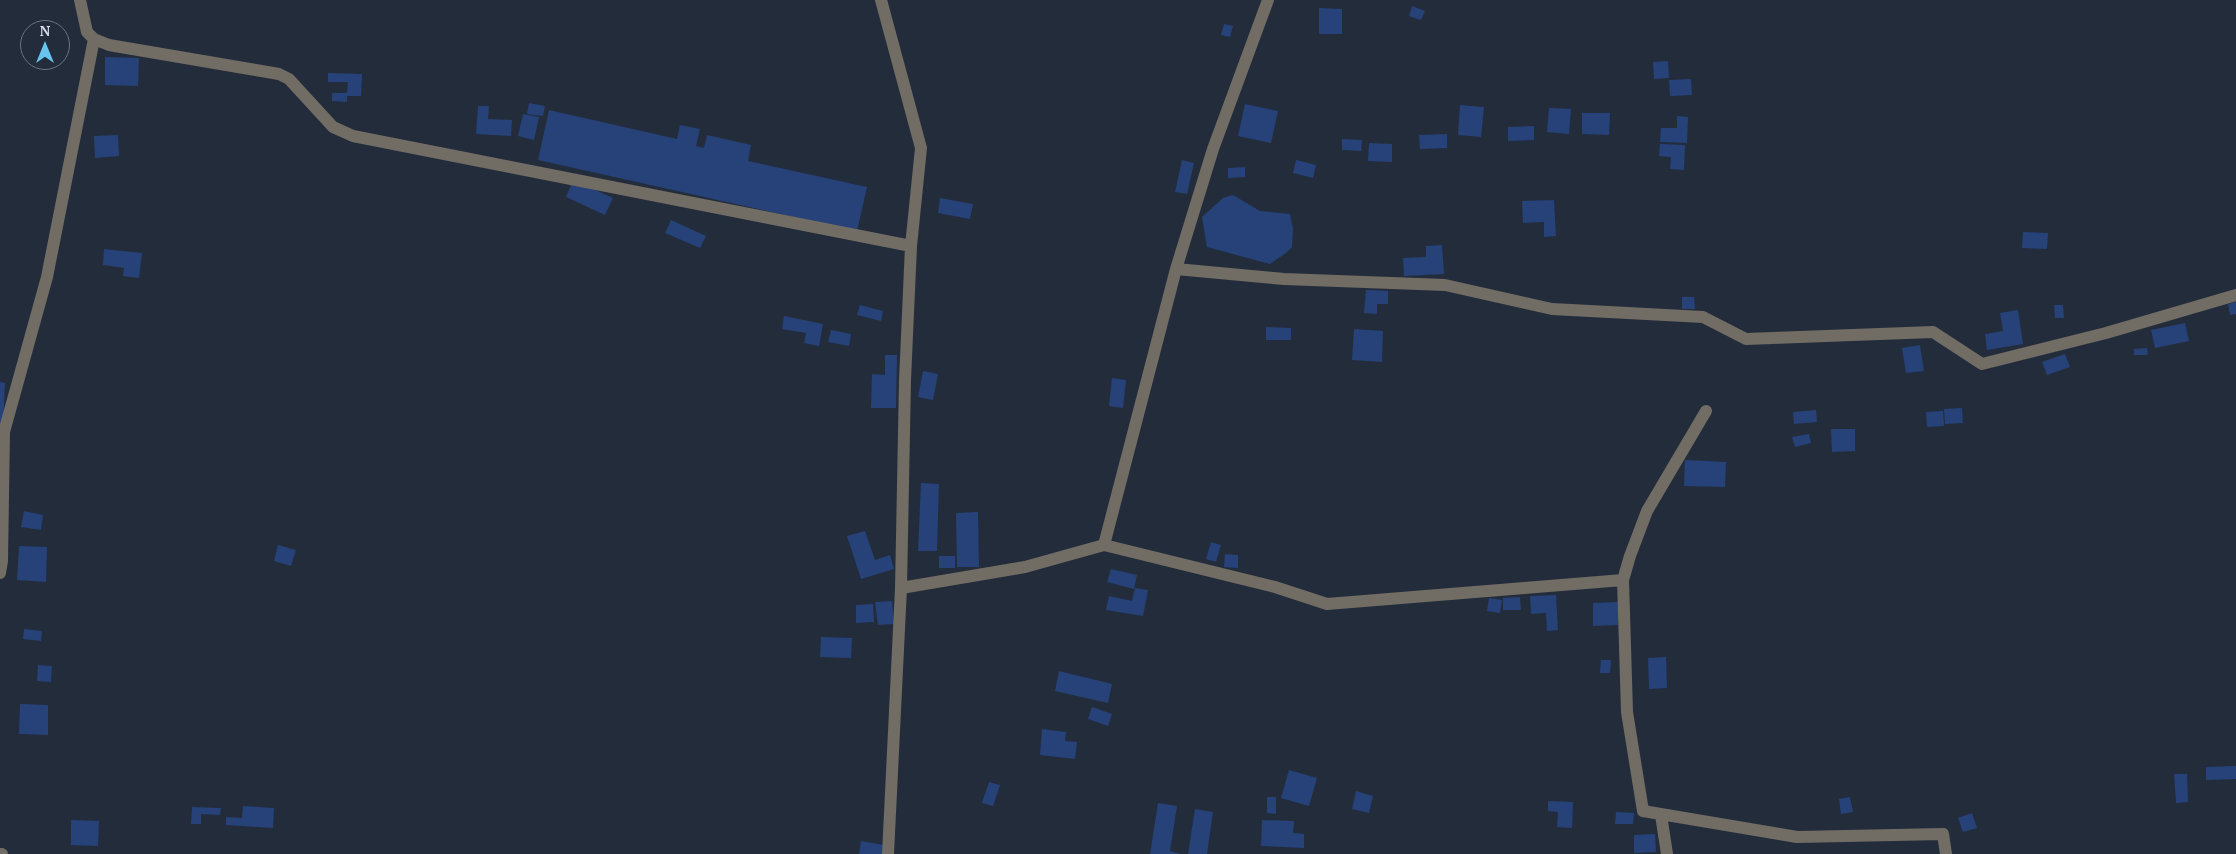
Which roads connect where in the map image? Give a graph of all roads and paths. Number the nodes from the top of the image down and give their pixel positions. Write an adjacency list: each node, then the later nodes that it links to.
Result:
1 (80, 0): 4 (street)
2 (881, 0): 5 (street)
3 (1268, 0): 6 (street)
4 (94, 39): 5 (street); 10 (street)
5 (911, 246): 12 (street)
6 (1176, 269): 7 (street); 9 (street)
7 (2236, 295)
8 (1706, 411): 11 (street)
9 (1104, 545): 11 (street); 12 (street)
10 (0, 573)
11 (1623, 580): 13 (street)
12 (901, 588): 14 (street)
13 (1661, 814): 15 (street); 16 (street)
14 (888, 854)
15 (1667, 854)
16 (1946, 854)

